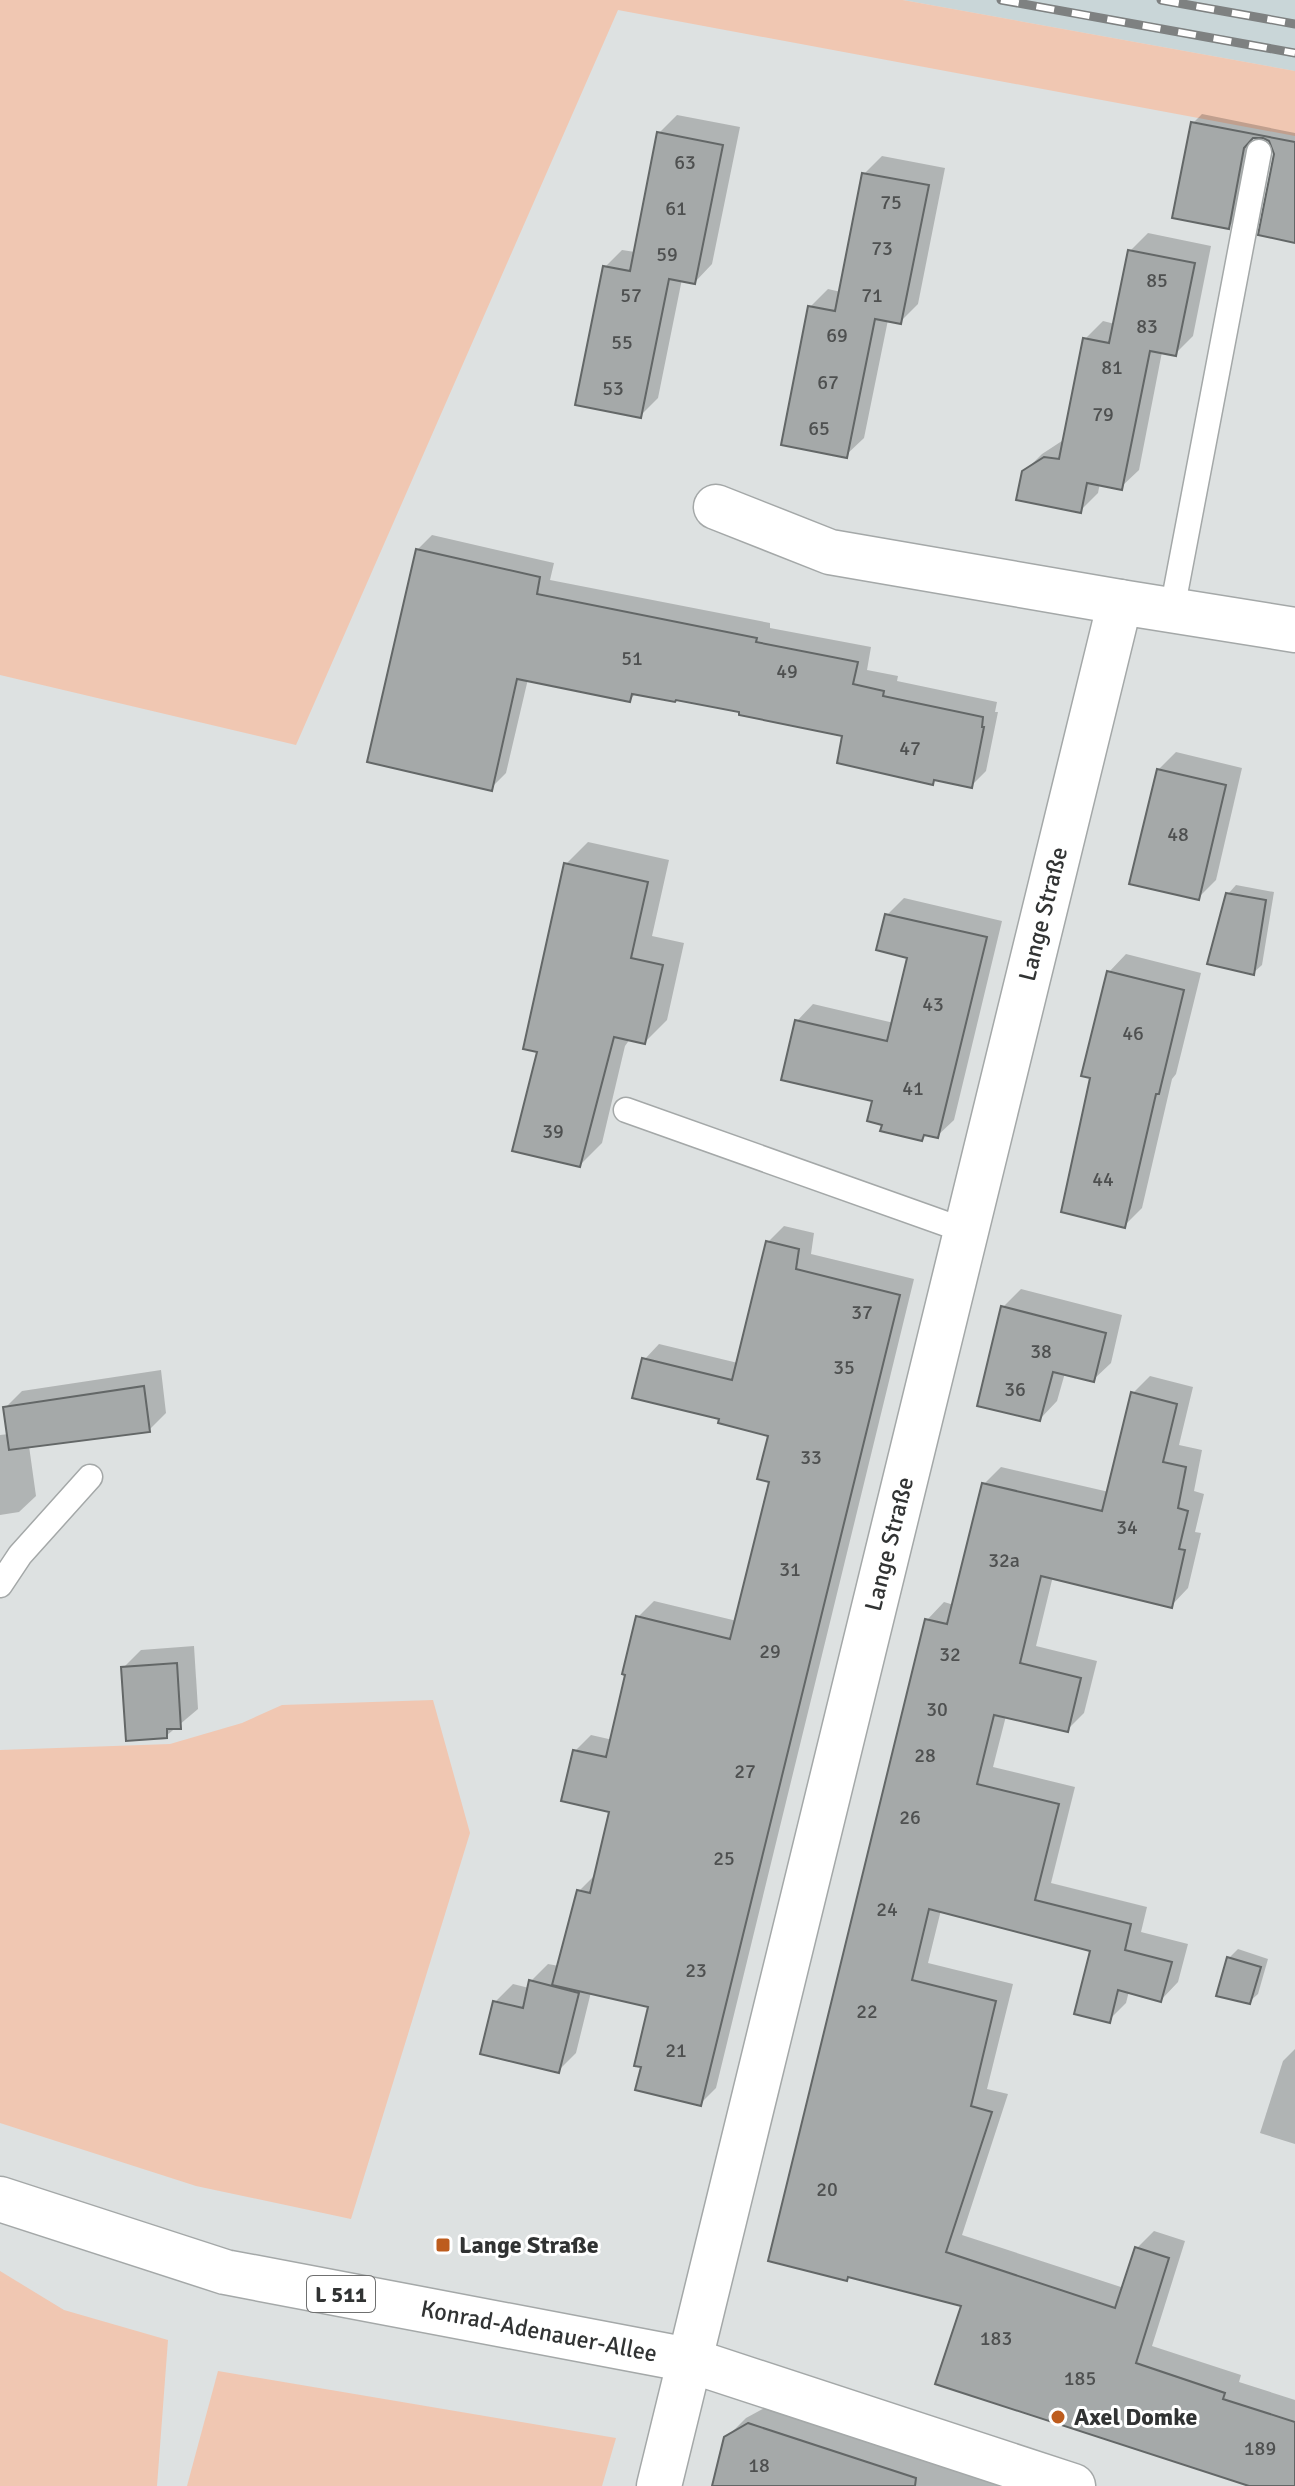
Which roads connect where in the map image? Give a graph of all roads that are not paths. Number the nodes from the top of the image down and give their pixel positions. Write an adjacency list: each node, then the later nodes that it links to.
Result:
1 (1259, 152): 4 (lane)
2 (716, 507): 3 (street)
3 (1120, 602): 4 (street); 7 (street, Lange Straße)
4 (1172, 610): 5 (street)
5 (1295, 630)
6 (626, 1110): 7 (lane)
7 (966, 1231): 11 (street, Lange Straße)
8 (90, 1477): 9 (lane)
9 (0, 1585)
10 (0, 2199): 11 (street, Konrad-Adenauer-Allee / L 511)
11 (689, 2360): 12 (street, Lange Straße); 13 (street, Konrad-Adenauer-Allee / L 511)
12 (659, 2486)
13 (1073, 2486)

